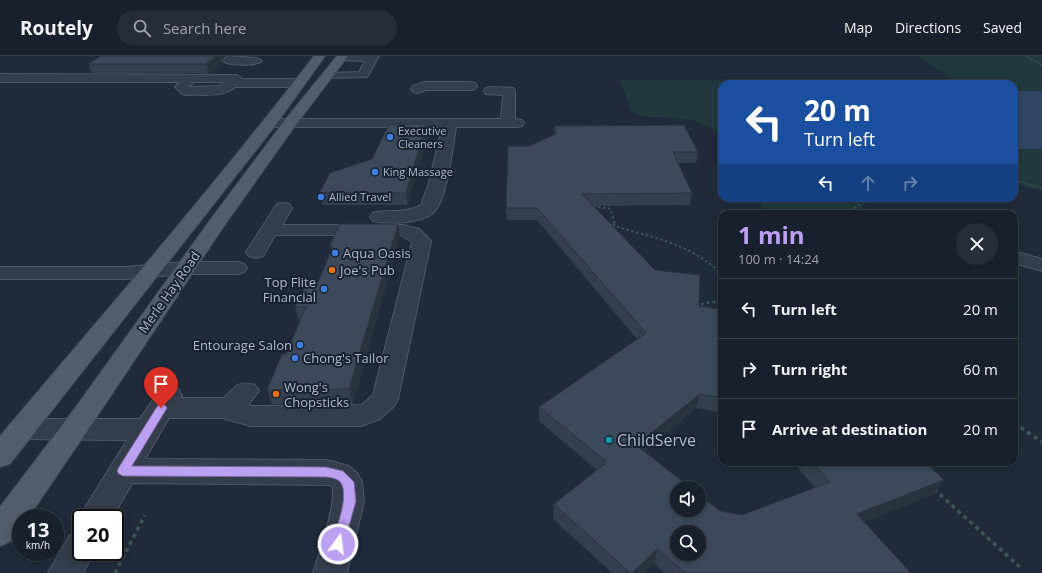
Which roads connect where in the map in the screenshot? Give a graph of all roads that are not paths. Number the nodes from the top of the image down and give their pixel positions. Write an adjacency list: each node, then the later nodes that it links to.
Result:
1 (234, 56): 5 (street)
2 (320, 56): 10 (main road, Merle Hay Road)
3 (342, 57): 4 (street); 7 (main road, Merle Hay Road)
4 (373, 57): 7 (street)
5 (257, 61)
6 (0, 69): 9 (street)
7 (329, 76): 14 (main road, Merle Hay Road)
8 (0, 78): 9 (street)
9 (38, 78): 10 (street)
10 (299, 83): 14 (main road, Merle Hay Road)
11 (471, 86): 12 (street)
12 (417, 89)
13 (490, 91): 16 (street)
14 (280, 123): 17 (street); 22 (main road, Merle Hay Road); 24 (main road, Merle Hay Road)
15 (426, 123): 16 (street); 17 (street); 17 (street)
16 (450, 123): 18 (street)
17 (367, 126)
18 (277, 219): 19 (street); 27 (street)
19 (256, 252)
20 (1018, 258): 21 (street)
21 (1042, 265)
22 (184, 268): 23 (street); 24 (street); 29 (main road, Merle Hay Road)
23 (238, 268)
24 (151, 272): 25 (street); 30 (main road, Merle Hay Road)
25 (0, 273)
26 (246, 391): 27 (street)
27 (229, 410): 28 (street)
28 (159, 411): 29 (street); 32 (street)
29 (73, 429): 30 (street); 34 (main road, Merle Hay Road)
30 (22, 430): 31 (main road, Merle Hay Road)
31 (0, 456)
32 (123, 471): 33 (street); 37 (street)
33 (101, 509)
34 (0, 532)
35 (72, 561): 36 (street)
36 (65, 573)
37 (330, 573)

